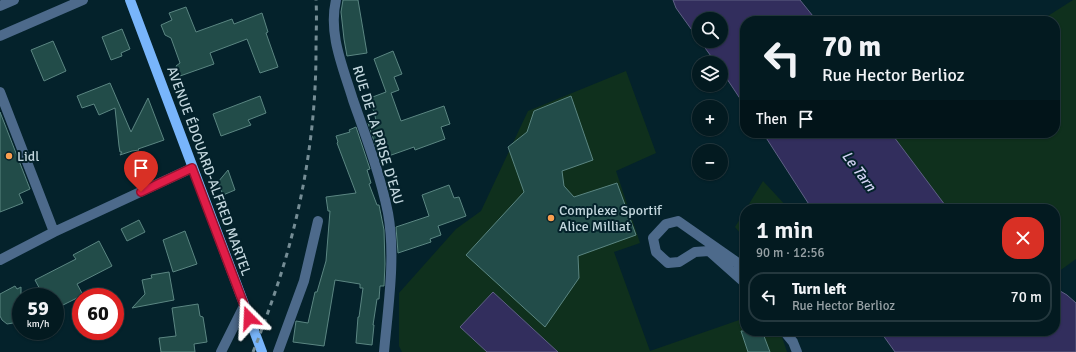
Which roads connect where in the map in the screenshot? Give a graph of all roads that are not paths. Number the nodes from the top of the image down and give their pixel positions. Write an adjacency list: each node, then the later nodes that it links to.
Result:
1 (14, 0): 5 (street)
2 (83, 0): 6 (street)
3 (130, 0): 8 (main road, AVENUE ÉDOUARD-ALFRED MARTEL)
4 (336, 0): 19 (street, RUE DE LA PRISE D'EAU)
5 (0, 6)
6 (0, 36)
7 (0, 92): 10 (street)
8 (192, 168): 10 (street); 14 (main road, AVENUE ÉDOUARD-ALFRED MARTEL)
9 (318, 221): 18 (street)
10 (54, 232): 11 (street)
11 (0, 260)
12 (740, 269): 13 (street)
13 (740, 279)
14 (244, 306): 16 (street); 17 (main road, AVENUE ÉDOUARD-ALFRED MARTEL)
15 (788, 336): 20 (street)
16 (221, 352)
17 (262, 352)
18 (278, 352)
19 (384, 352)
20 (796, 352)

